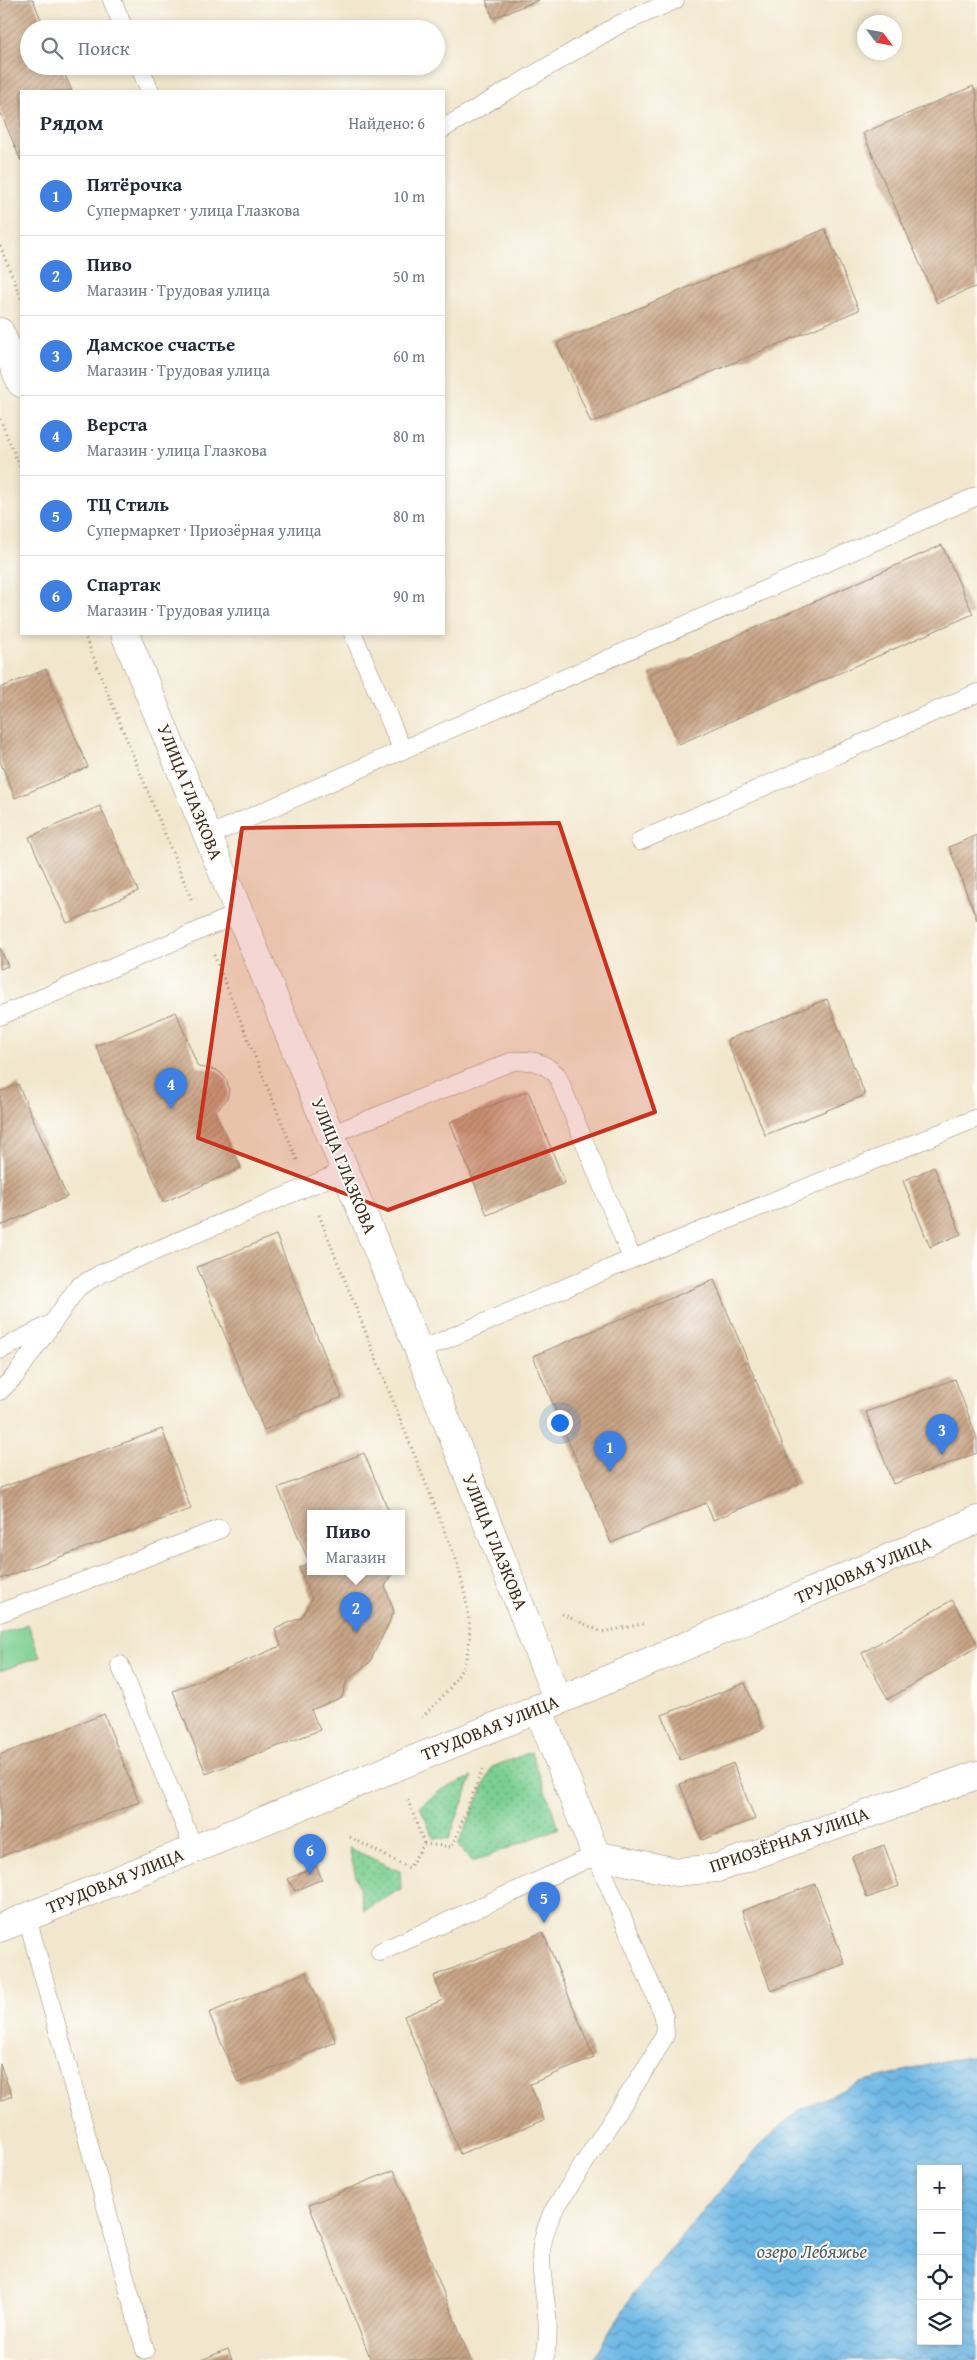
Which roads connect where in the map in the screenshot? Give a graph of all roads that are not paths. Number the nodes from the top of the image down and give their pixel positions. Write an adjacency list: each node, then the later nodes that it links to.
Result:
1 (112, 0): 3 (lane)
2 (675, 0): 6 (lane)
3 (120, 20)
4 (144, 75): 5 (lane)
5 (150, 90)
6 (445, 127)
7 (0, 332): 8 (street)
8 (20, 381)
9 (977, 496): 13 (lane)
10 (125, 635): 14 (street, УЛИЦА ГЛАЗКОВА)
11 (353, 635): 13 (lane)
12 (977, 693): 15 (lane)
13 (402, 750): 14 (lane)
14 (208, 836): 16 (street, УЛИЦА ГЛАЗКОВА)
15 (640, 841)
16 (240, 913): 17 (lane); 19 (street, УЛИЦА ГЛАЗКОВА)
17 (0, 1016)
18 (977, 1118): 21 (lane)
19 (330, 1135): 20 (street, УЛИЦА ГЛАЗКОВА); 21 (lane)
20 (345, 1171): 22 (lane); 24 (street, УЛИЦА ГЛАЗКОВА)
21 (632, 1259): 24 (lane)
22 (53, 1323): 23 (lane); 25 (lane)
23 (0, 1350)
24 (419, 1351): 30 (street, УЛИЦА ГЛАЗКОВА)
25 (0, 1391)
26 (977, 1520): 30 (street, ТРУДОВАЯ УЛИЦА)
27 (220, 1528): 28 (lane)
28 (0, 1613)
29 (120, 1665): 32 (lane)
30 (548, 1704): 32 (street, ТРУДОВАЯ УЛИЦА); 33 (street, УЛИЦА ГЛАЗКОВА)
31 (977, 1775): 33 (street, ПРИОЗЁРНАЯ УЛИЦА)
32 (194, 1849): 34 (street, ТРУДОВАЯ УЛИЦА)
33 (596, 1855): 36 (lane); 38 (lane)
34 (27, 1917): 35 (street, ТРУДОВАЯ УЛИЦА); 37 (lane)
35 (0, 1928)
36 (380, 1952)
37 (145, 2350)
38 (544, 2360)

